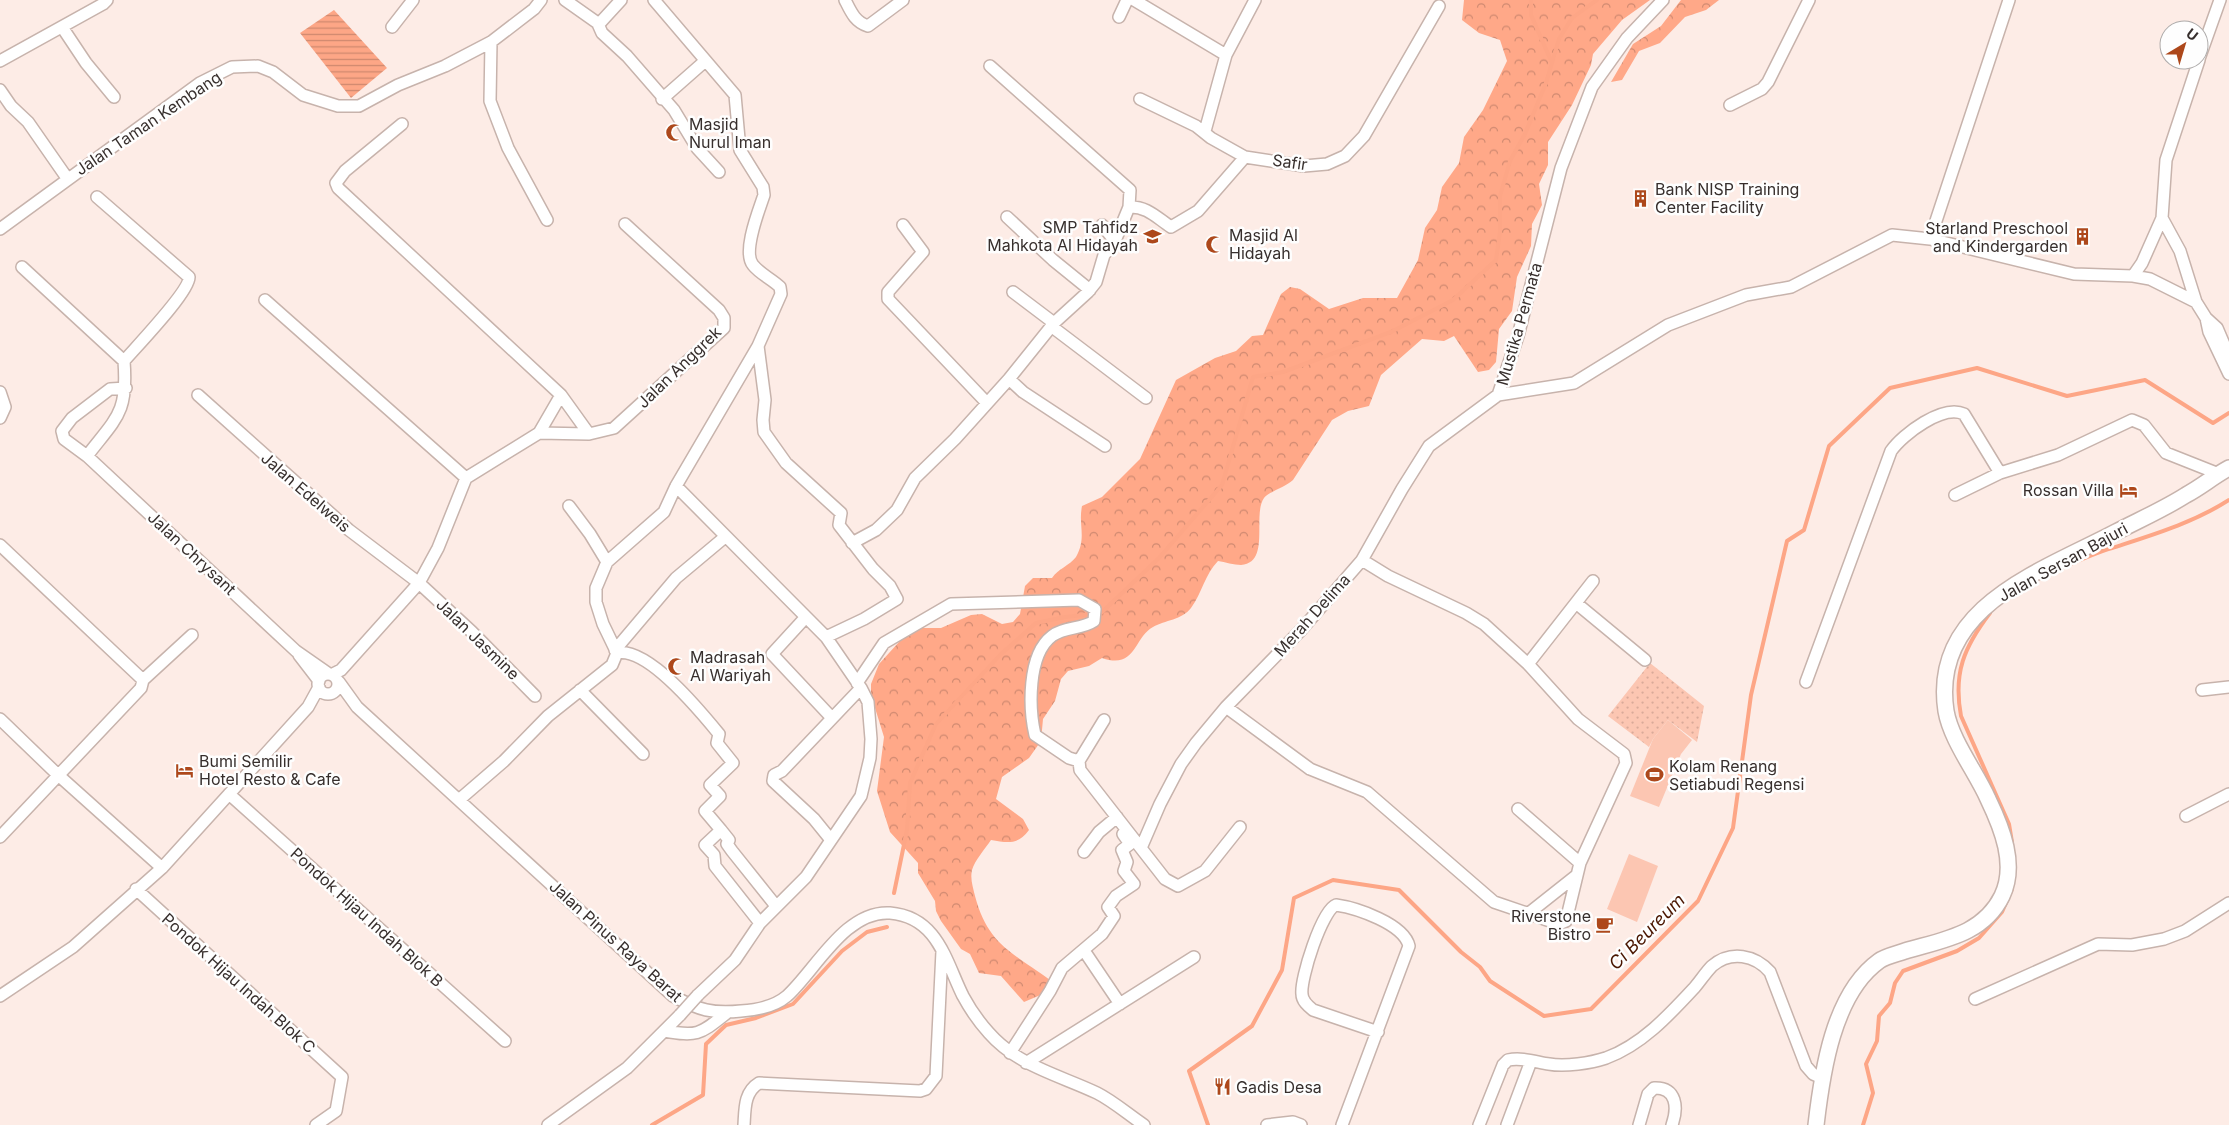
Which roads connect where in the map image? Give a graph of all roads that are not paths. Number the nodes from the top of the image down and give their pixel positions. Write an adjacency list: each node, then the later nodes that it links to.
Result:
1 (106, 0): 19 (street)
2 (413, 0): 20 (street)
3 (541, 0): 22 (street, Jalan Taman Kembang)
4 (565, 0): 18 (street)
5 (620, 0): 18 (street)
6 (654, 0): 25 (street)
7 (845, 0): 8 (street)
8 (903, 0)
9 (1127, 0): 17 (street)
10 (1134, 0): 23 (street)
11 (1255, 0): 23 (street)
12 (1663, 0): 65 (street, Mustika Permata)
13 (1810, 0): 32 (street)
14 (2009, 0): 47 (street)
15 (2220, 0): 21 (street)
16 (1439, 6): 35 (street, Safir)
17 (1119, 17)
18 (598, 24): 30 (street)
19 (62, 27): 24 (street); 29 (street)
20 (392, 27)
21 (2209, 31)
22 (491, 42): 37 (street, Jalan Taman Kembang); 42 (street)
23 (1226, 55): 34 (street)
24 (0, 61)
25 (704, 62): 30 (street); 56 (street)
26 (990, 66): 39 (street)
27 (2196, 70): 41 (street)
28 (0, 90): 37 (street)
29 (114, 97)
30 (662, 99): 36 (street)
31 (1140, 99): 34 (street, Safir)
32 (1730, 105)
33 (402, 124): 64 (street)
34 (1205, 131): 35 (street, Safir)
35 (1244, 157): 39 (street)
36 (719, 172)
37 (67, 178): 46 (street, Jalan Taman Kembang)
38 (97, 197): 58 (street)
39 (1129, 207): 48 (street)
40 (1007, 217): 51 (street)
41 (2162, 218): 50 (street); 54 (street)
42 (546, 220)
43 (625, 224): 70 (street, Jalan Anggrek)
44 (903, 225): 67 (street)
45 (1102, 225): 48 (street)
46 (0, 229)
47 (1930, 239): 50 (street, Mustika Permata); 65 (street, Mustika Permata)
48 (1115, 241): 51 (street)
49 (22, 267): 58 (street)
50 (2133, 276): 54 (street, Mustika Permata)
51 (1090, 290): 55 (street)
52 (1012, 292): 55 (street)
53 (265, 300): 75 (street)
54 (2196, 302): 57 (street)
55 (1052, 324): 60 (street); 66 (street)
56 (758, 346): 76 (street); 80 (street)
57 (2225, 353): 59 (street)
58 (124, 361): 61 (street)
59 (2229, 374)
60 (1009, 379): 67 (street); 71 (street)
61 (126, 388): 72 (street); 72 (street, Jalan Chrysant)
62 (0, 392): 68 (street)
63 (198, 395): 85 (street, Jalan Edelweis)
64 (561, 395): 69 (street); 70 (street)
65 (1498, 395): 82 (street, Merah Delima)
66 (1146, 398)
67 (986, 402): 80 (street)
68 (0, 418)
69 (539, 434): 70 (street); 75 (street)
70 (589, 434)
71 (1105, 446)
72 (87, 456): 90 (street, Jalan Chrysant)
73 (2224, 471): 74 (street); 144 (main road, Jalan Sersan Bajuri)
74 (2000, 473): 77 (street); 96 (street)
75 (466, 478): 85 (street)
76 (676, 486): 79 (street); 83 (street)
77 (1955, 495)
78 (569, 506): 83 (street)
79 (725, 537): 87 (street); 91 (street)
80 (852, 544): 89 (street)
81 (0, 545): 95 (street)
82 (1362, 560): 93 (street); 104 (street, Merah Delima)
83 (607, 562): 91 (street)
84 (1593, 581): 86 (street)
85 (419, 583): 94 (street); 102 (street, Jalan Jasmine)
86 (1576, 603): 92 (street); 93 (street)
87 (805, 618): 89 (street); 105 (street)
88 (192, 634): 95 (street)
89 (826, 637): 97 (street)
90 (296, 651): 94 (street, Jalan Chrysant); 99 (street, Jalan Chrysant)
91 (616, 651): 100 (street); 118 (street)
92 (1645, 660)
93 (1528, 664): 123 (street)
94 (336, 676): 99 (street); 99 (street); 103 (street, Jalan Pinus Raya Barat)
95 (143, 680): 110 (street)
96 (1806, 682)
97 (859, 685): 105 (street); 109 (street); 120 (street)
98 (2229, 687): 101 (street)
99 (324, 689): 103 (street); 111 (street)
100 (580, 690): 108 (street); 113 (street)
101 (2202, 690)
102 (536, 696)
103 (357, 707): 113 (street, Jalan Pinus Raya Barat)
104 (1226, 707): 121 (street, Merah Delima); 129 (street)
105 (832, 718): 120 (street)
106 (0, 719): 110 (street)
107 (1104, 720): 109 (street)
108 (643, 754)
109 (1079, 761): 116 (street)
110 (57, 774): 119 (street); 124 (street)
111 (228, 794): 124 (street); 140 (street, Pondok Hijau Indah Blok B)
112 (2229, 794): 115 (street)
113 (460, 799): 137 (street, Jalan Pinus Raya Barat)
114 (1518, 809): 123 (street)
115 (2186, 816)
116 (1115, 819): 121 (street); 122 (street); 141 (street)
117 (1240, 827): 121 (street)
118 (721, 830): 128 (street); 130 (street)
119 (0, 837)
120 (831, 840): 128 (street)
121 (1141, 848)
122 (1084, 852)
123 (1580, 863): 125 (street)
124 (162, 868): 126 (street)
125 (1577, 875): 129 (street); 129 (street)
126 (136, 889): 134 (street); 145 (street, Pondok Hijau Indah Blok C)
127 (2229, 903): 135 (street)
128 (776, 906): 130 (street)
129 (1529, 914)
130 (760, 923): 138 (street, bridge)
131 (942, 947): 137 (street, Jalan Pinus Raya Barat); 141 (street, Jalan Pinus Raya Barat); 147 (street)
132 (1087, 955): 136 (street)
133 (1194, 957): 136 (street)
134 (0, 996)
135 (1975, 999)
136 (1120, 1004): 143 (street)
137 (728, 1012): 138 (street)
138 (664, 1031): 146 (street)
139 (1378, 1032): 139 (street); 151 (street)
140 (505, 1041)
141 (1010, 1052): 143 (street, Jalan Pinus Raya Barat)
142 (1531, 1060): 144 (street); 152 (street); 153 (street)
143 (1026, 1063): 148 (street, Jalan Pinus Raya Barat)
144 (1822, 1078): 156 (main road, Jalan Sersan Bajuri)
145 (316, 1125)
146 (548, 1125)
147 (744, 1125)
148 (1144, 1125)
149 (1267, 1125): 150 (street)
150 (1301, 1125)
151 (1342, 1125)
152 (1479, 1125)
153 (1507, 1125)
154 (1639, 1125): 155 (street)
155 (1672, 1125)
156 (1816, 1125)

